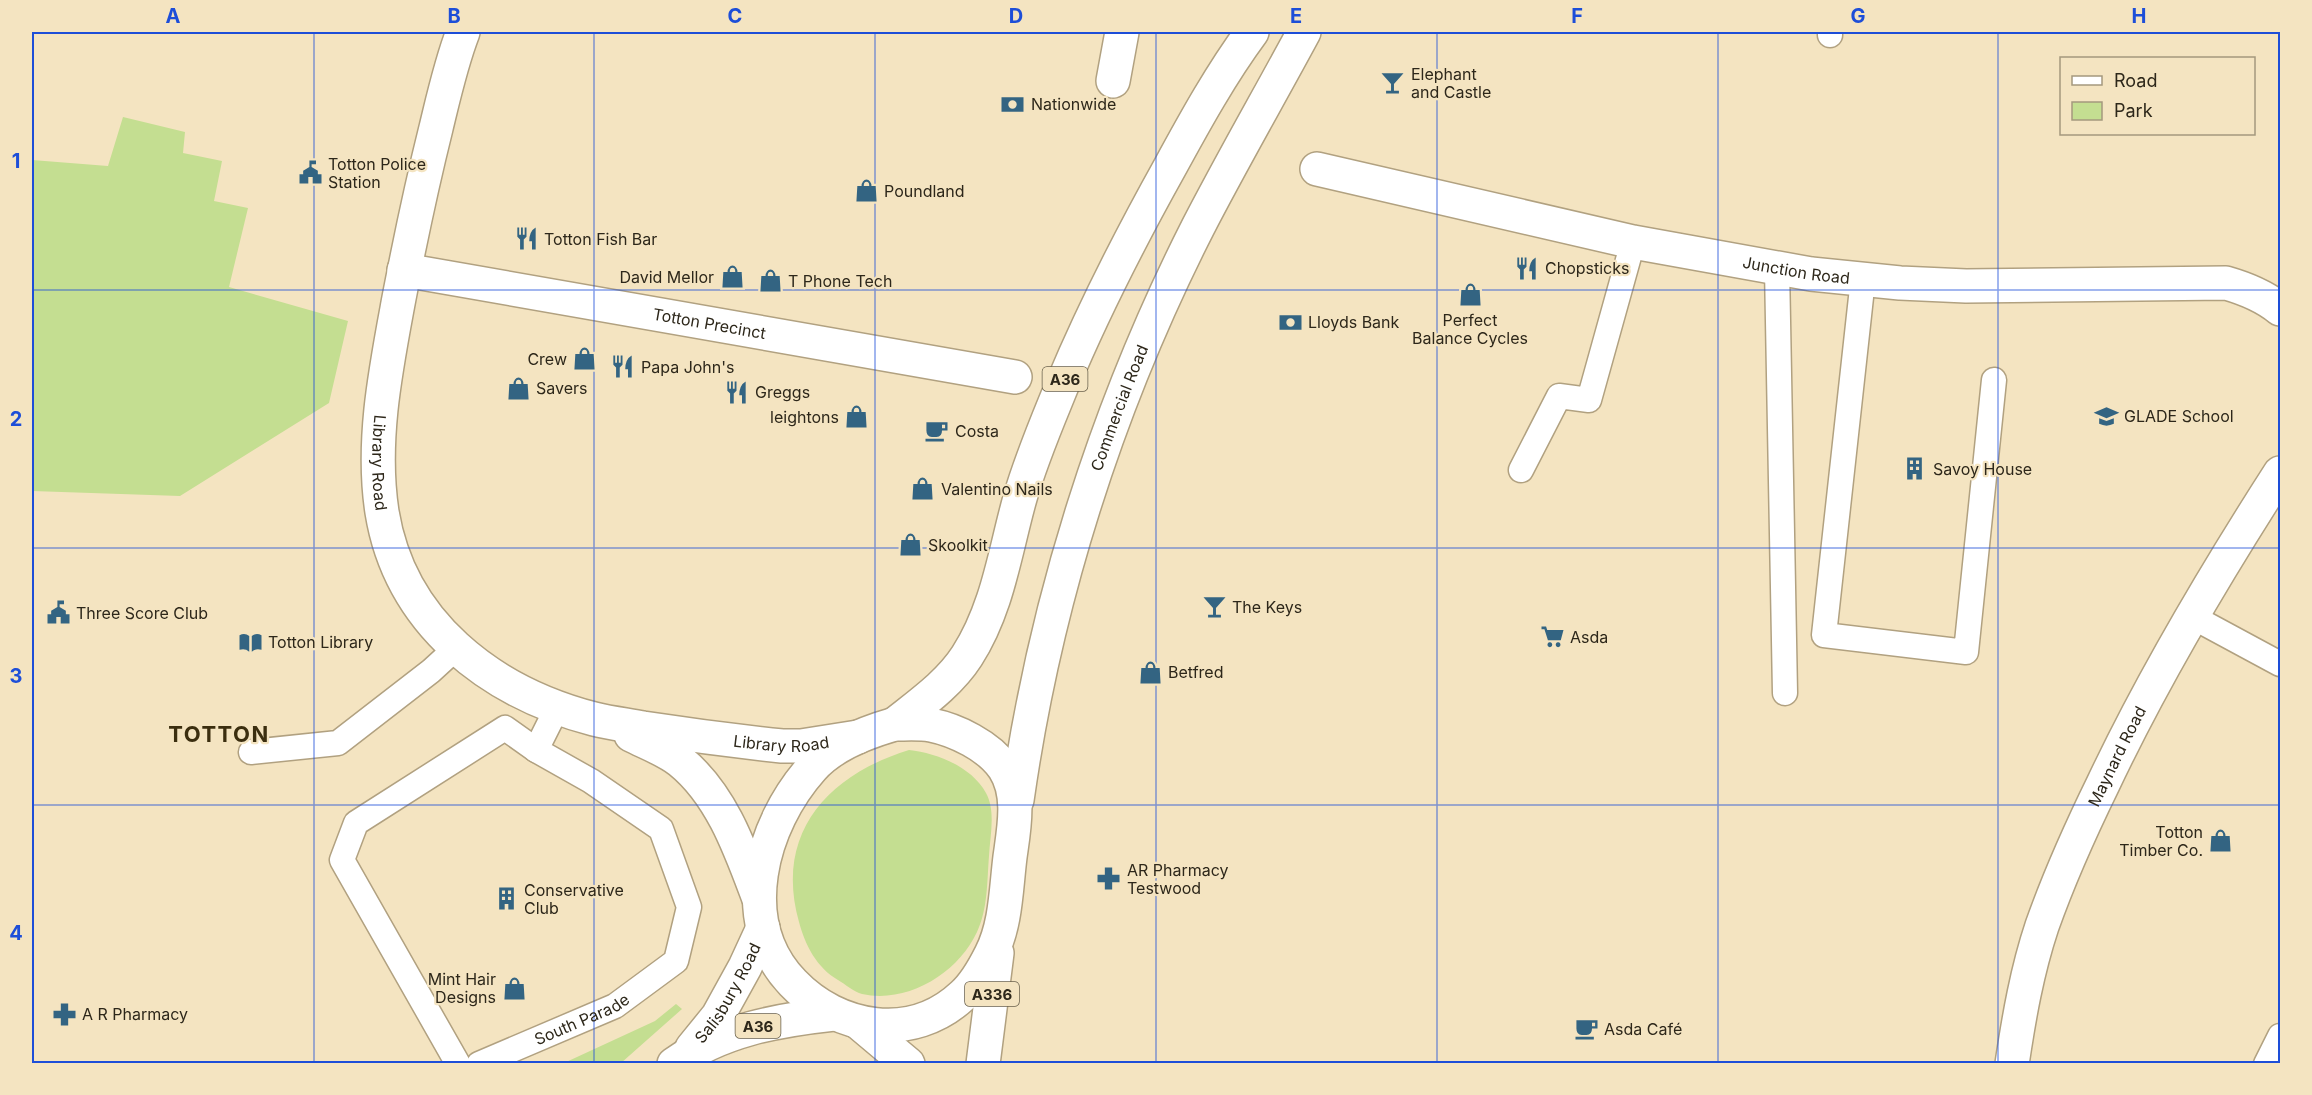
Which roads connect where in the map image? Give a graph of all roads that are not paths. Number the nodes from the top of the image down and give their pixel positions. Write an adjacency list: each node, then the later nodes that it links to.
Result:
1 (463, 32): 9 (street, Library Road)
2 (1122, 32): 5 (street)
3 (1252, 32): 22 (street, A36)
4 (1304, 32): 26 (street, Commercial Road)
5 (1113, 81)
6 (1317, 169): 7 (street, Junction Road)
7 (1633, 242): 8 (street, Junction Road); 14 (lane)
8 (1777, 268): 10 (street, Junction Road); 19 (lane)
9 (404, 270): 12 (street, Totton Precinct); 17 (street, Library Road)
10 (1863, 279): 11 (street, Junction Road); 13 (lane)
11 (2280, 309)
12 (1015, 377)
13 (1994, 380)
14 (1521, 470)
15 (2280, 473): 16 (street, Maynard Road)
16 (2191, 616): 18 (lane); 36 (street, Maynard Road)
17 (455, 649): 20 (street, Library Road); 25 (lane)
18 (2280, 664)
19 (1785, 693)
20 (557, 708): 21 (street, Library Road); 24 (lane)
21 (596, 720): 23 (street, Library Road); 27 (street, Library Road)
22 (895, 724): 23 (street); 26 (street)
23 (860, 737): 27 (street)
24 (536, 750): 32 (lane); 33 (lane, South Parade)
25 (251, 752)
26 (1015, 814): 28 (street)
27 (761, 914): 29 (street, Library Road); 31 (street, Salisbury Road / A36)
28 (1002, 924): 29 (street); 35 (street, A336)
29 (846, 1018): 31 (street, Salisbury Road / A36); 34 (street, Library Road)
30 (2280, 1036): 37 (lane)
31 (680, 1059)
32 (458, 1064)
33 (479, 1064)
34 (908, 1064)
35 (983, 1064)
36 (2012, 1064)
37 (2266, 1064)

